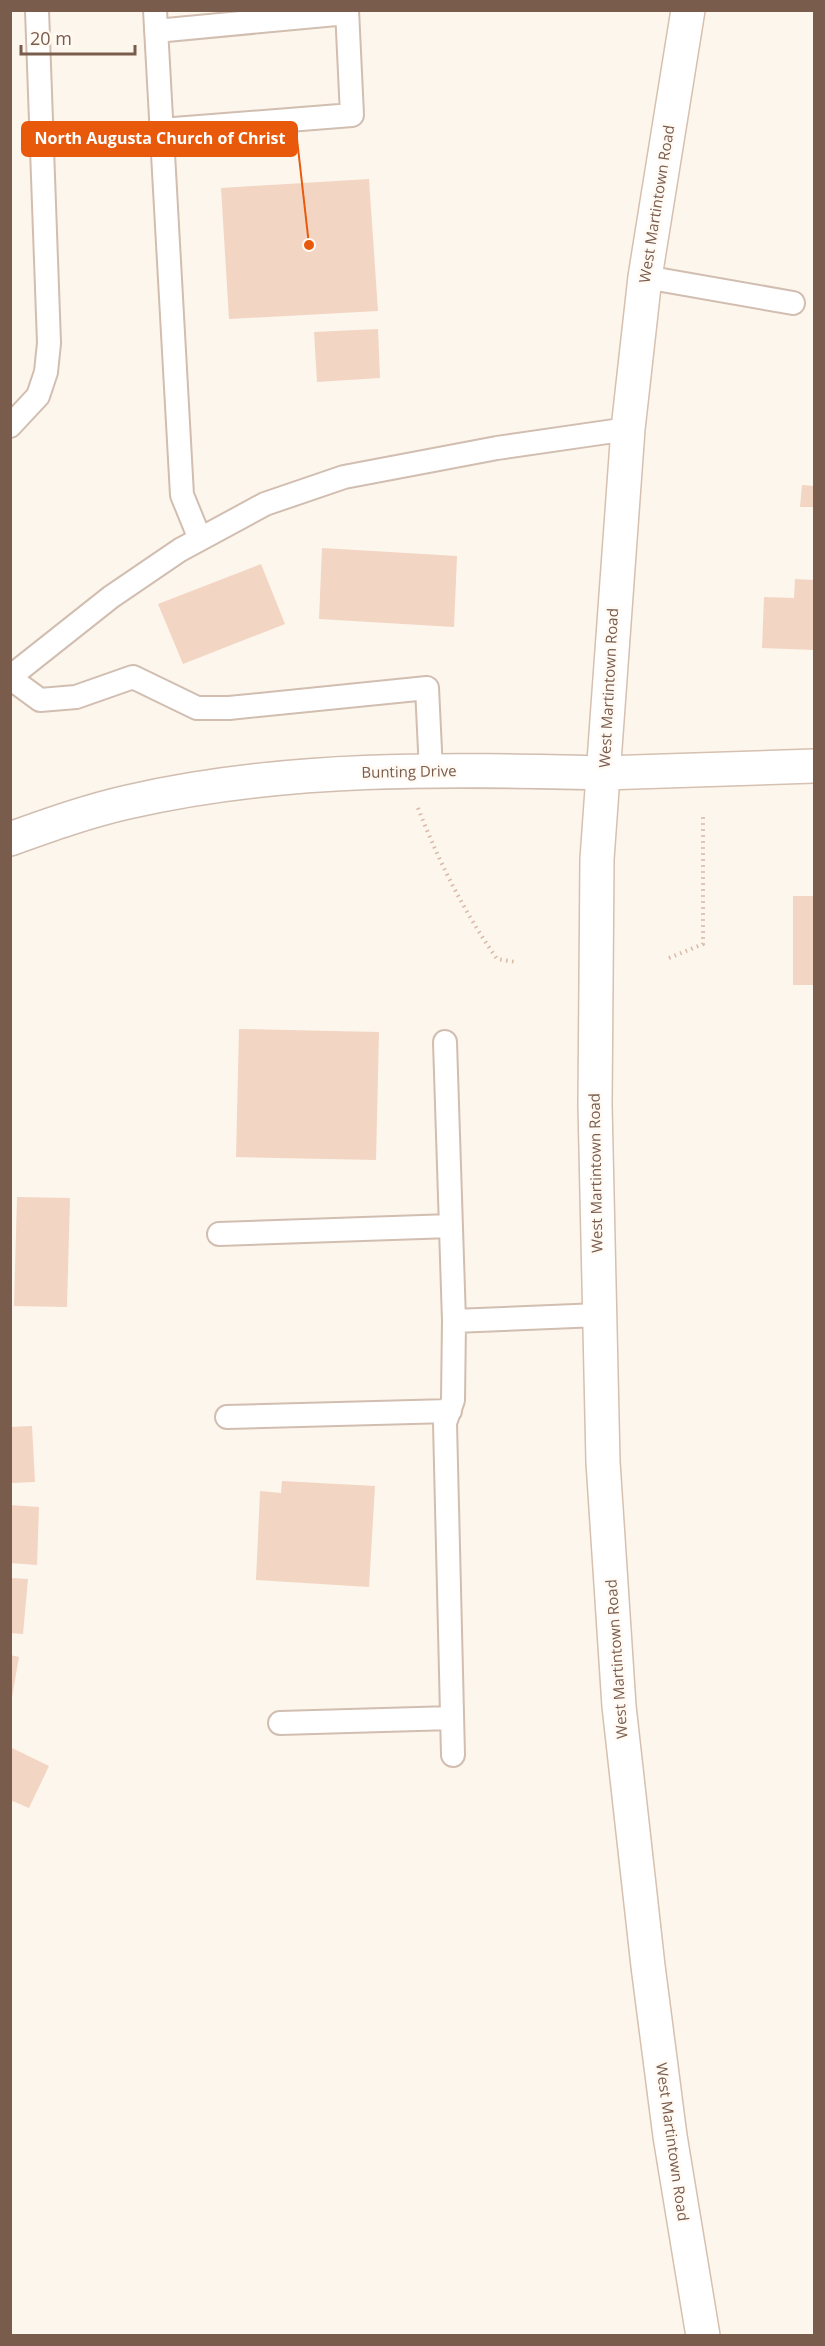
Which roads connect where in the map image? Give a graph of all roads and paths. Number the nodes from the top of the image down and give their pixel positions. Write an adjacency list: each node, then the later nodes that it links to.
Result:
1 (37, 10): 8 (lane)
2 (688, 10): 6 (main road, West Martintown Road)
3 (347, 12): 4 (lane); 5 (lane)
4 (156, 21): 5 (lane)
5 (162, 130): 10 (lane)
6 (645, 277): 7 (lane); 9 (main road, West Martintown Road)
7 (793, 303)
8 (10, 426)
9 (628, 429): 10 (lane); 14 (main road, West Martintown Road)
10 (200, 539): 11 (lane)
11 (10, 678): 13 (lane)
12 (814, 766): 14 (main road, Bunting Drive)
13 (431, 771): 14 (main road, Bunting Drive); 17 (main road, Bunting Drive)
14 (604, 774): 23 (main road, West Martintown Road)
15 (418, 808): 19 (path)
16 (703, 817): 18 (path)
17 (10, 839)
18 (669, 958)
19 (516, 962)
20 (445, 1042): 21 (lane)
21 (451, 1226): 22 (lane); 24 (lane)
22 (219, 1234)
23 (599, 1315): 24 (lane); 30 (main road, West Martintown Road)
24 (454, 1321): 25 (lane)
25 (450, 1411): 26 (lane); 27 (lane)
26 (226, 1417)
27 (452, 1718): 28 (lane); 29 (lane)
28 (280, 1723)
29 (453, 1755)
30 (703, 2336)

